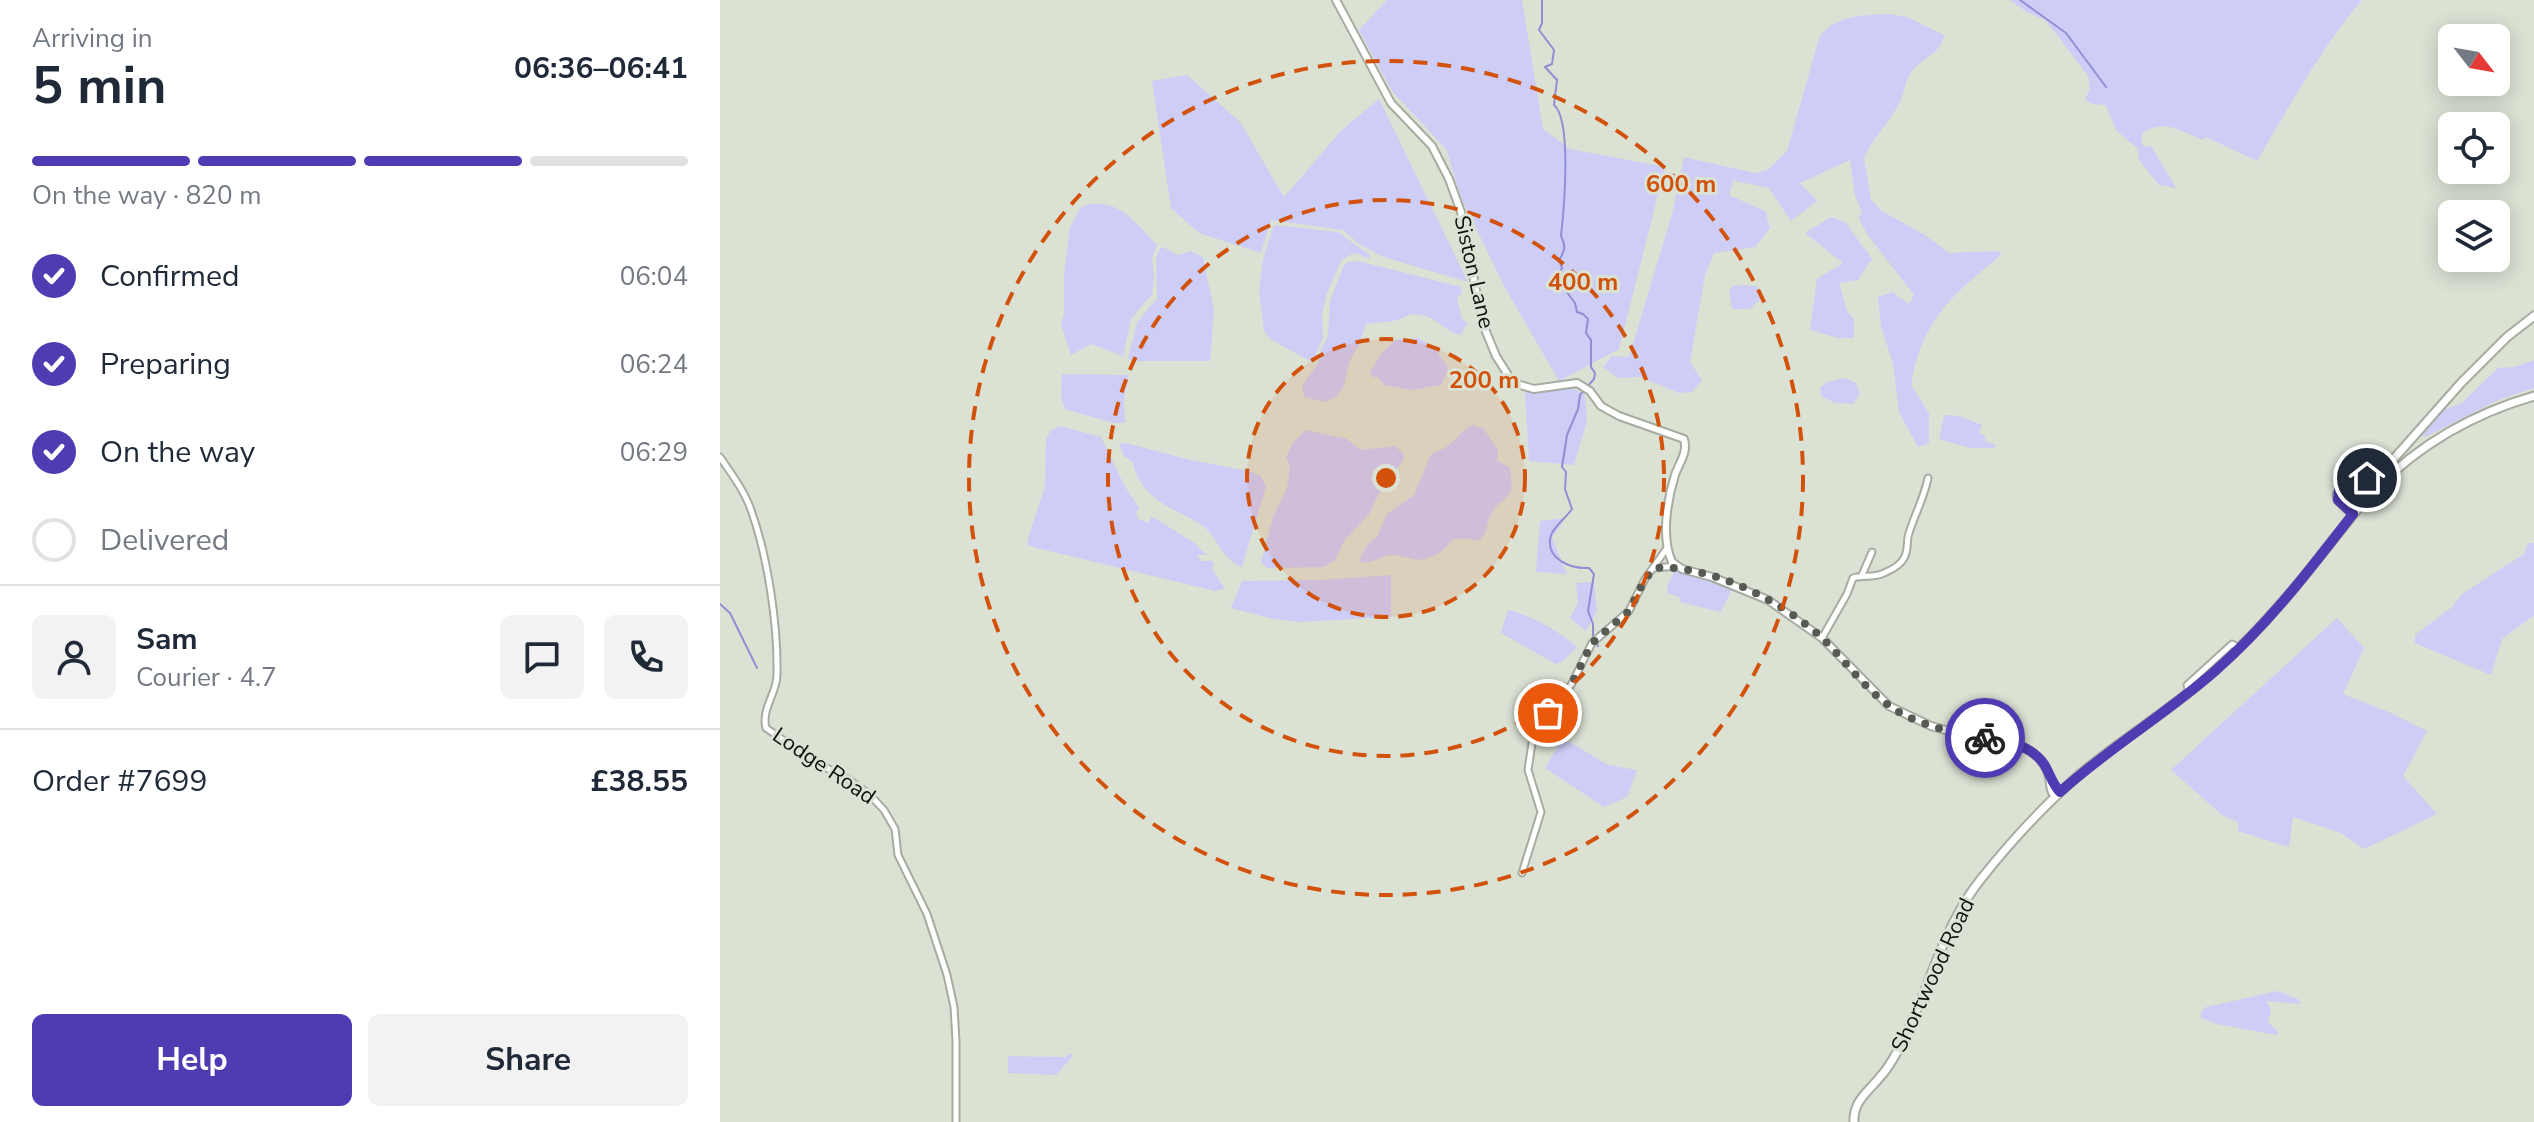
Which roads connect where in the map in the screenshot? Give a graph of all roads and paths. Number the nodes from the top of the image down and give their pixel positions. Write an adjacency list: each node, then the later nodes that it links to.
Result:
1 (1336, 0): 7 (street, Siston Lane)
2 (2534, 316): 6 (main road)
3 (2534, 396): 6 (main road, Shortwood Road)
4 (720, 457): 15 (street, Lodge Road)
5 (1928, 478): 11 (street)
6 (2353, 514): 13 (main road, Shortwood Road)
7 (1667, 548): 9 (street); 10 (street)
8 (1872, 552): 11 (street)
9 (1677, 566): 10 (street); 12 (street)
10 (1655, 568): 14 (street)
11 (1862, 575): 12 (street)
12 (1822, 638): 13 (street)
13 (2058, 794): 16 (main road, Shortwood Road)
14 (1522, 873)
15 (956, 1122)
16 (1854, 1122)

